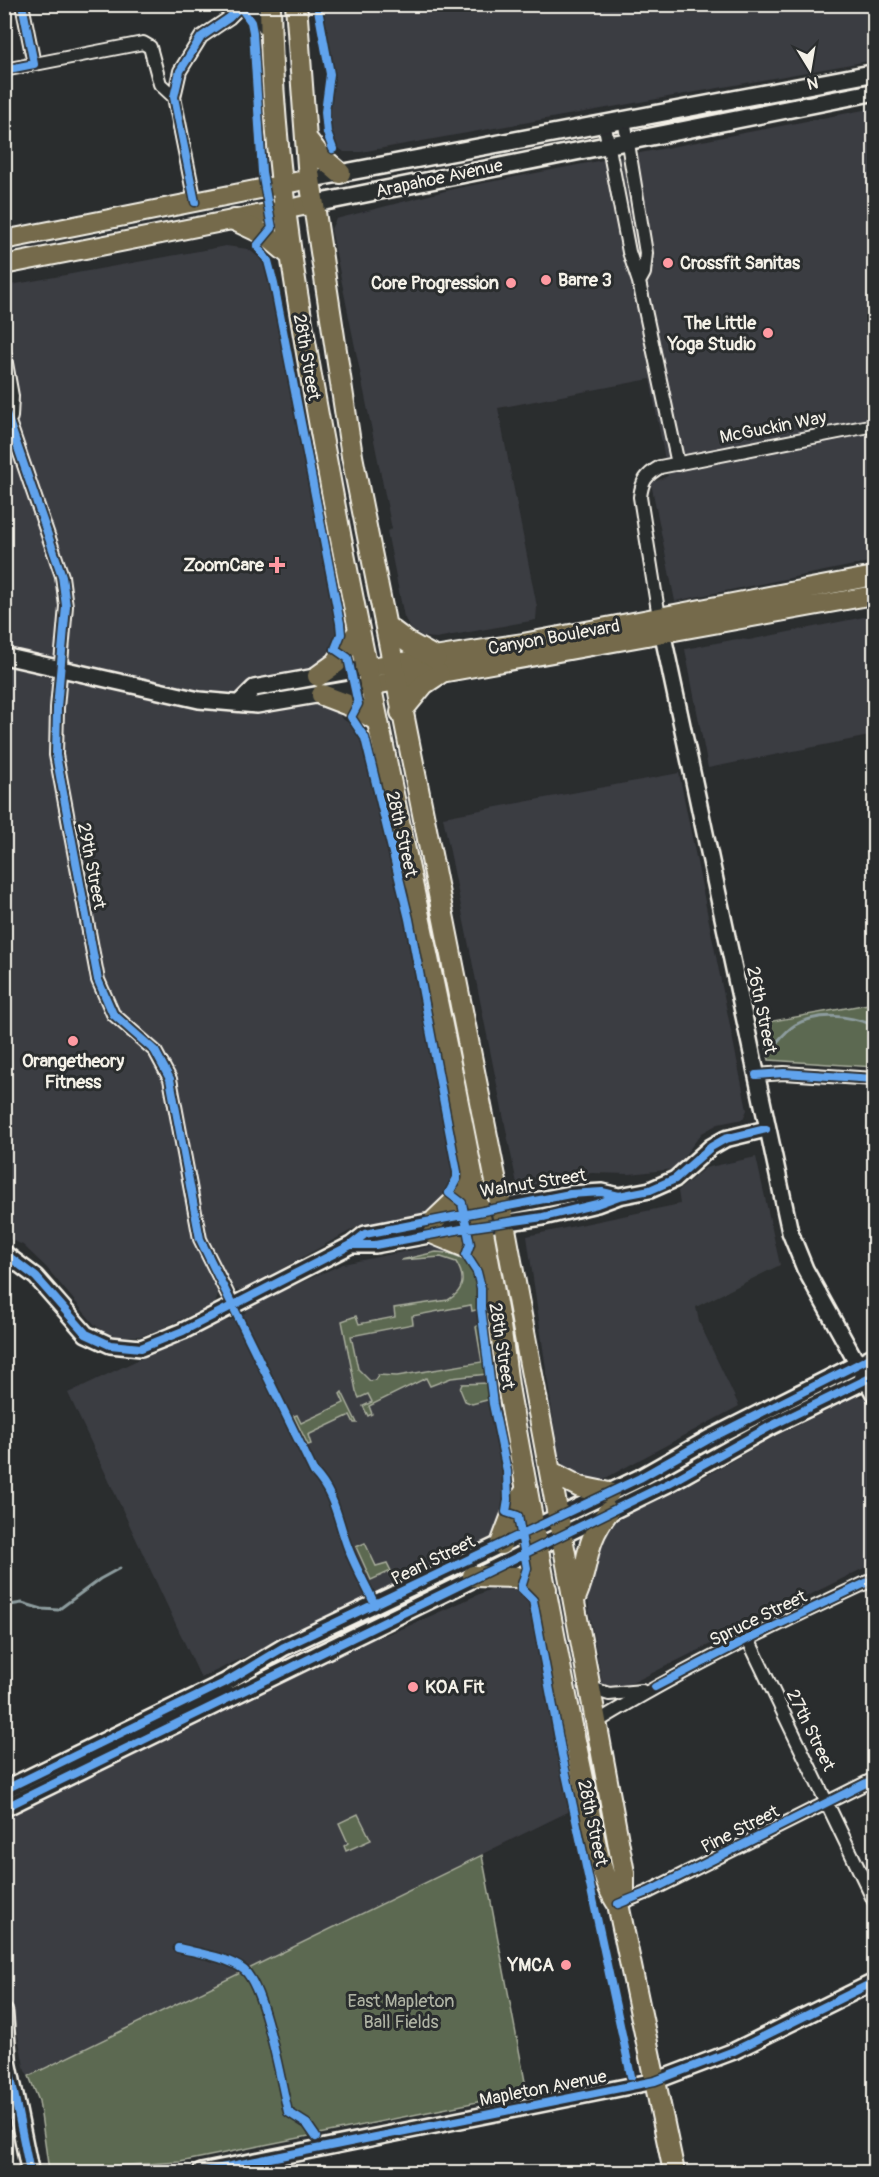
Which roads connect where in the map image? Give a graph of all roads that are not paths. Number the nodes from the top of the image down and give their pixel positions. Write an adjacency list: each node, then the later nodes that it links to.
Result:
1 (22, 4): 7 (street)
2 (243, 4): 11 (street)
3 (249, 4): 6 (street)
4 (270, 4): 6 (highway, 28th Street)
5 (296, 4): 14 (highway, 28th Street)
6 (270, 38): 19 (highway, 28th Street)
7 (34, 64): 8 (street); 11 (street)
8 (4, 70)
9 (874, 73): 12 (main road, Arapahoe Avenue)
10 (874, 92): 15 (main road, Arapahoe Avenue)
11 (174, 97): 20 (street)
12 (624, 119): 13 (main road, Arapahoe Avenue); 15 (street)
13 (604, 122): 16 (street); 17 (main road, Arapahoe Avenue)
14 (306, 138): 17 (highway); 18 (highway, 28th Street)
15 (627, 140): 16 (main road, Arapahoe Avenue); 27 (street)
16 (608, 144): 21 (main road, Arapahoe Avenue); 27 (street)
17 (340, 173): 18 (main road, Arapahoe Avenue)
18 (310, 179): 19 (main road, Arapahoe Avenue); 21 (highway, 28th Street)
19 (280, 185): 20 (main road, Arapahoe Avenue); 22 (highway, 28th Street)
20 (195, 202): 24 (main road, Arapahoe Avenue)
21 (313, 204): 22 (main road, Arapahoe Avenue); 36 (highway, 28th Street)
22 (283, 211): 23 (main road, Arapahoe Avenue); 25 (highway, 28th Street)
23 (234, 220): 25 (highway); 26 (main road, Arapahoe Avenue)
24 (4, 240)
25 (289, 254): 37 (highway, 28th Street)
26 (4, 266)
27 (639, 282): 32 (street)
28 (4, 352): 30 (street, 29th Street)
29 (4, 407): 30 (street, 29th Street)
30 (10, 418): 41 (street, 29th Street)
31 (874, 425): 32 (street, McGuckin Way)
32 (678, 464): 35 (street, McGuckin Way)
33 (874, 576): 35 (main road, Canyon Boulevard)
34 (874, 595): 38 (main road, Canyon Boulevard)
35 (659, 617): 38 (street, 26th Street); 40 (main road, Canyon Boulevard)
36 (386, 626): 40 (highway); 42 (highway, 28th Street)
37 (358, 632): 43 (highway, 28th Street); 44 (highway)
38 (662, 636): 40 (main road, Canyon Boulevard); 47 (street, 26th Street)
39 (4, 656): 41 (street, Canyon Boulevard)
40 (438, 666): 42 (main road, Canyon Boulevard); 45 (highway)
41 (61, 668): 44 (street, Canyon Boulevard); 56 (street, 29th Street)
42 (394, 673): 43 (main road, Canyon Boulevard); 45 (highway, 28th Street)
43 (367, 677): 44 (street, Canyon Boulevard); 46 (highway, 28th Street)
44 (320, 686): 46 (highway)
45 (401, 712): 51 (highway, 28th Street)
46 (376, 720): 50 (highway, 28th Street)
47 (756, 1075): 48 (street); 49 (street, 26th Street)
48 (874, 1079)
49 (766, 1129): 51 (street, Walnut Street); 58 (street, 26th Street)
50 (469, 1164): 52 (highway, 28th Street); 53 (highway)
51 (502, 1215): 52 (street, Walnut Street); 62 (highway, 28th Street)
52 (479, 1219): 53 (street, Walnut Street); 55 (highway, 28th Street)
53 (435, 1227): 55 (highway); 56 (street, Walnut Street)
54 (4, 1253): 56 (street, Walnut Street)
55 (489, 1269): 63 (highway, 28th Street)
56 (233, 1305)
57 (874, 1356): 58 (main road, Pearl Street)
58 (858, 1363): 59 (street, 26th Street); 60 (main road, Pearl Street)
59 (872, 1383): 61 (main road, Pearl Street)
60 (793, 1396): 61 (main road); 64 (main road, Pearl Street)
61 (717, 1456): 65 (main road, Pearl Street)
62 (551, 1472): 64 (highway); 66 (highway, 28th Street)
63 (527, 1489): 67 (highway, 28th Street); 68 (highway)
64 (609, 1493): 66 (main road, Pearl Street)
65 (608, 1512): 66 (main road, Pearl Street); 72 (highway)
66 (561, 1526): 67 (main road, Pearl Street); 72 (highway, 28th Street)
67 (536, 1537): 68 (main road, Pearl Street); 69 (main road, Pearl Street); 71 (highway, 28th Street)
68 (501, 1544): 77 (main road, Pearl Street)
69 (473, 1576): 71 (highway); 82 (main road, Pearl Street)
70 (874, 1579): 73 (street, Spruce Street)
71 (546, 1589): 84 (highway, 28th Street)
72 (574, 1598): 75 (highway, 28th Street)
73 (748, 1639): 74 (street, Spruce Street); 81 (street, 27th Street)
74 (655, 1687): 75 (street, Spruce Street); 76 (street, Spruce Street)
75 (591, 1688): 76 (highway, 28th Street)
76 (597, 1722): 84 (highway, 28th Street)
77 (46, 1769): 79 (main road); 80 (main road, Pearl Street)
78 (874, 1779): 81 (street, Pine Street)
79 (4, 1781)
80 (4, 1790)
81 (826, 1803): 83 (street, 27th Street); 84 (street, Pine Street)
82 (4, 1808)
83 (874, 1901)
84 (618, 1904): 88 (highway, 28th Street)
85 (874, 1982): 88 (street, Mapleton Avenue)
86 (4, 2012): 87 (main road)
87 (6, 2060): 89 (main road)
88 (655, 2081): 90 (street, Mapleton Avenue); 91 (highway, 28th Street)
89 (30, 2172)
90 (201, 2172)
91 (674, 2172)

